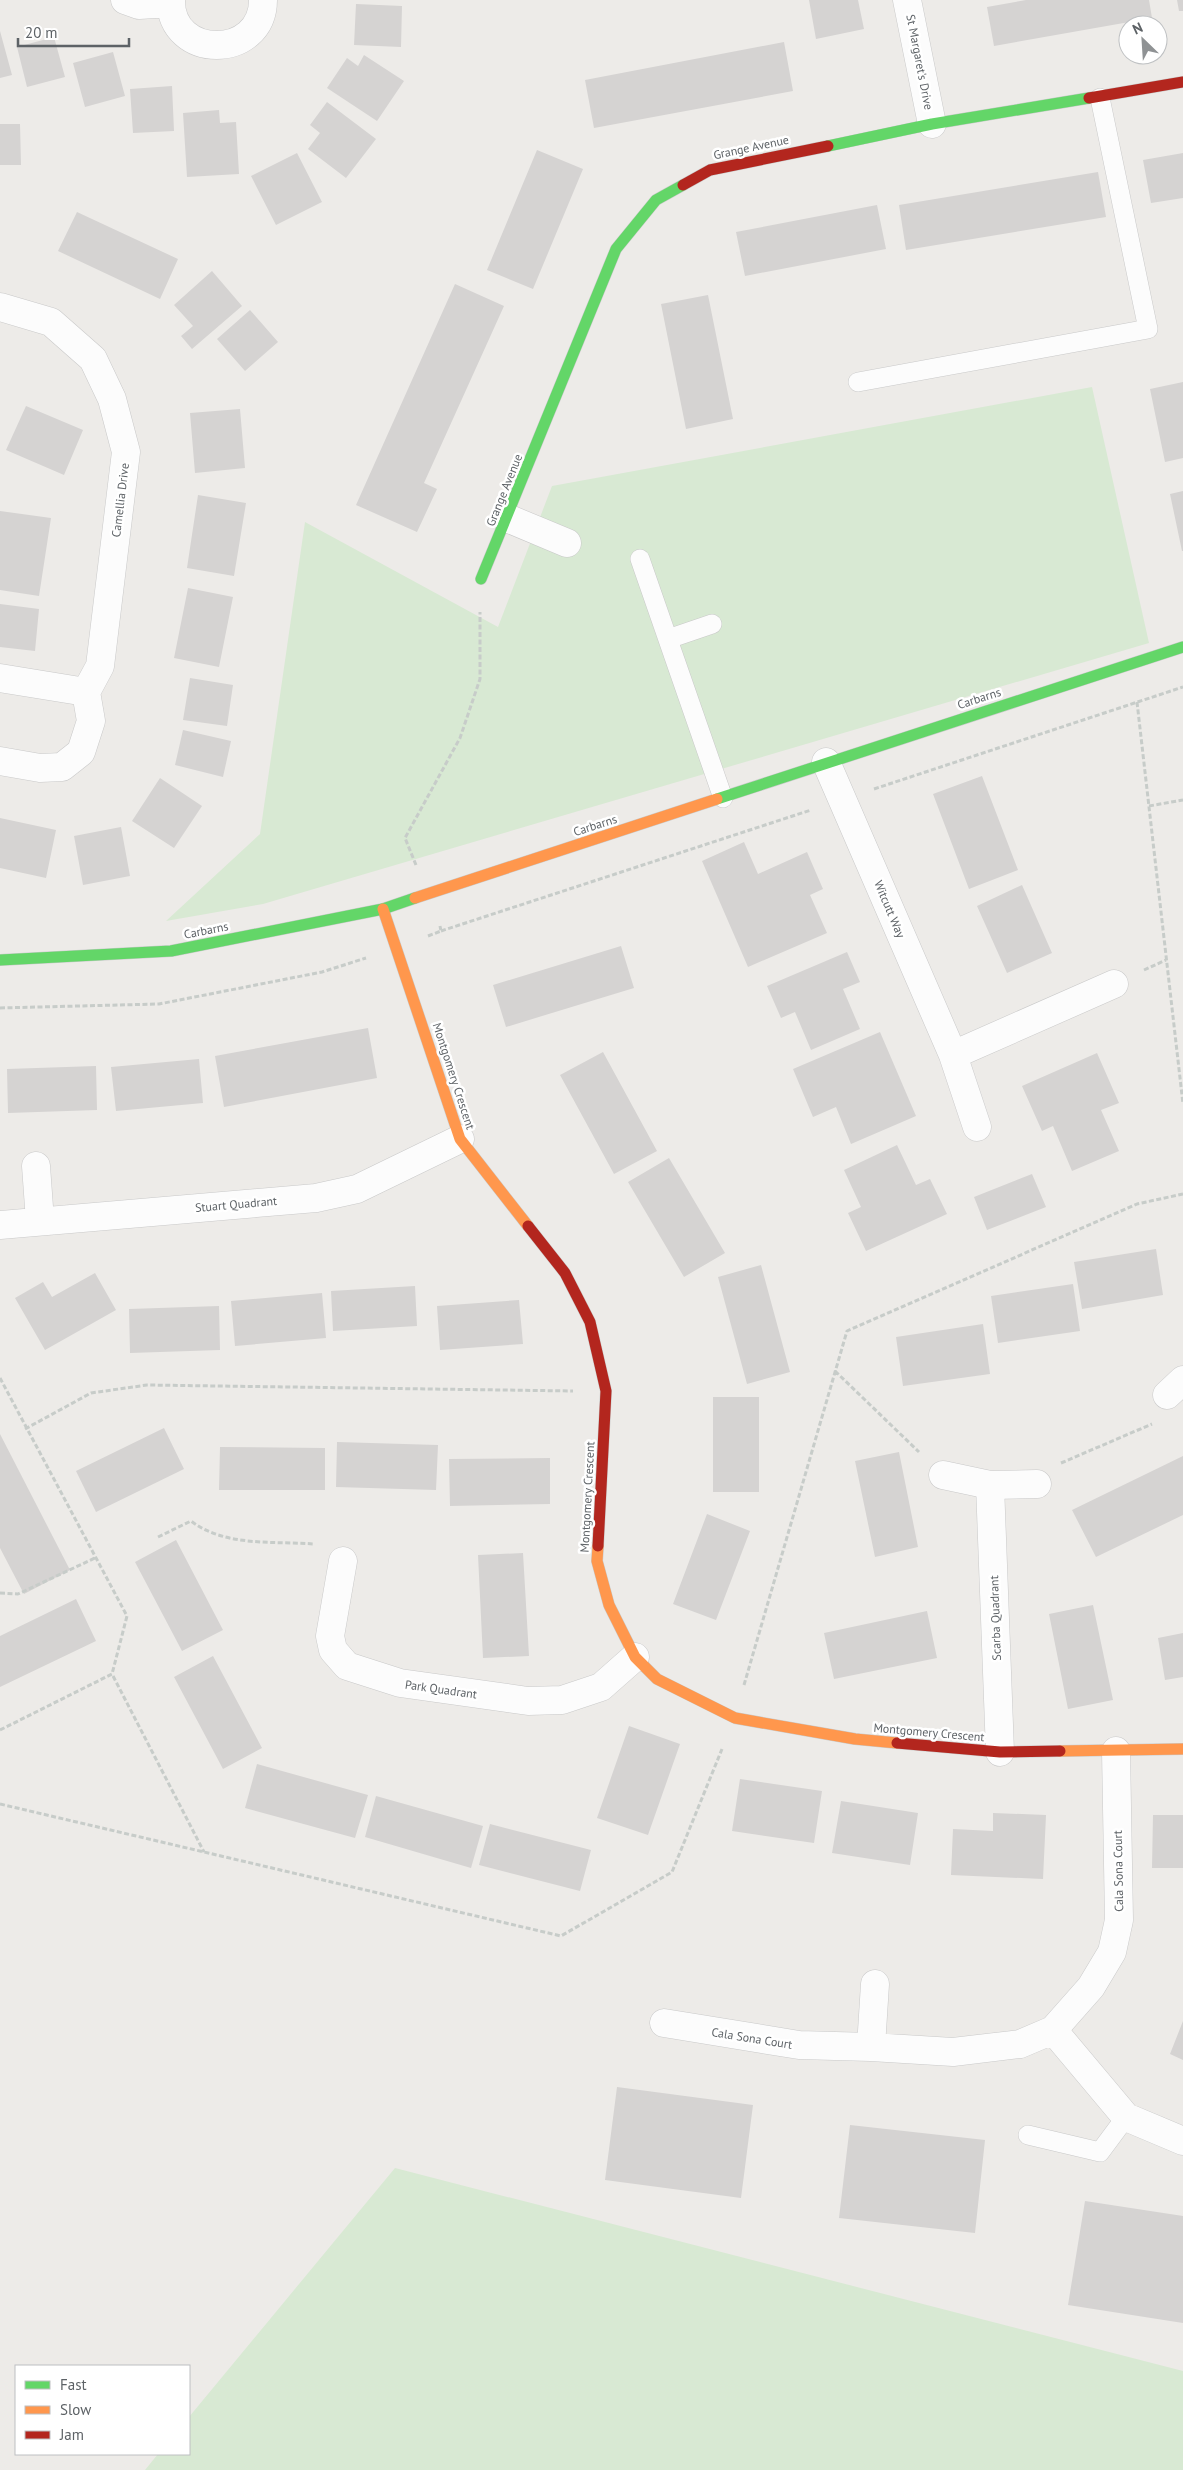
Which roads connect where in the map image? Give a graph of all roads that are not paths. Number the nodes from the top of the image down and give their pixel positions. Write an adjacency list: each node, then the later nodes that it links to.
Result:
1 (125, 0): 4 (street)
2 (263, 0): 4 (street)
3 (907, 0): 7 (street, St Margaret's Drive)
4 (171, 2)
5 (1183, 82): 6 (street, Grange Avenue)
6 (1100, 98): 7 (street, Grange Avenue); 9 (lane)
7 (932, 124): 10 (street, Grange Avenue)
8 (0, 307): 18 (street, Camellia Drive)
9 (858, 382)
10 (507, 518): 11 (street); 13 (street, Grange Avenue)
11 (566, 543)
12 (640, 559): 15 (lane)
13 (481, 579)
14 (712, 624): 15 (lane)
15 (668, 639): 21 (lane)
16 (1183, 646): 20 (street, Carbarns)
17 (0, 678): 18 (street)
18 (86, 692): 19 (street)
19 (0, 762)
20 (826, 762): 21 (street, Carbarns); 25 (street, Witcutt Way)
21 (723, 798): 22 (street, Carbarns)
22 (383, 909): 23 (street, Carbarns); 27 (street, Montgomery Crescent)
23 (0, 960)
24 (1114, 984): 25 (street)
25 (953, 1055): 26 (street, Witcutt Way)
26 (977, 1127)
27 (460, 1139): 29 (street, Stuart Quadrant); 35 (street, Montgomery Crescent)
28 (36, 1166): 29 (street)
29 (40, 1221): 30 (street, Stuart Quadrant)
30 (0, 1225)
31 (943, 1475): 33 (street)
32 (1037, 1484): 33 (street)
33 (990, 1485): 38 (street, Scarba Quadrant)
34 (343, 1561): 35 (street, Park Quadrant)
35 (635, 1657): 38 (street, Montgomery Crescent)
36 (1183, 1748): 37 (street, Montgomery Crescent)
37 (1116, 1751): 38 (street, Montgomery Crescent); 41 (street, Cala Sona Court)
38 (1000, 1752)
39 (875, 1984): 42 (street)
40 (664, 2023): 42 (street, Cala Sona Court)
41 (1053, 2030): 42 (street, Cala Sona Court); 43 (street)
42 (871, 2047)
43 (1126, 2117): 44 (lane); 45 (street)
44 (1028, 2135)
45 (1183, 2141)

